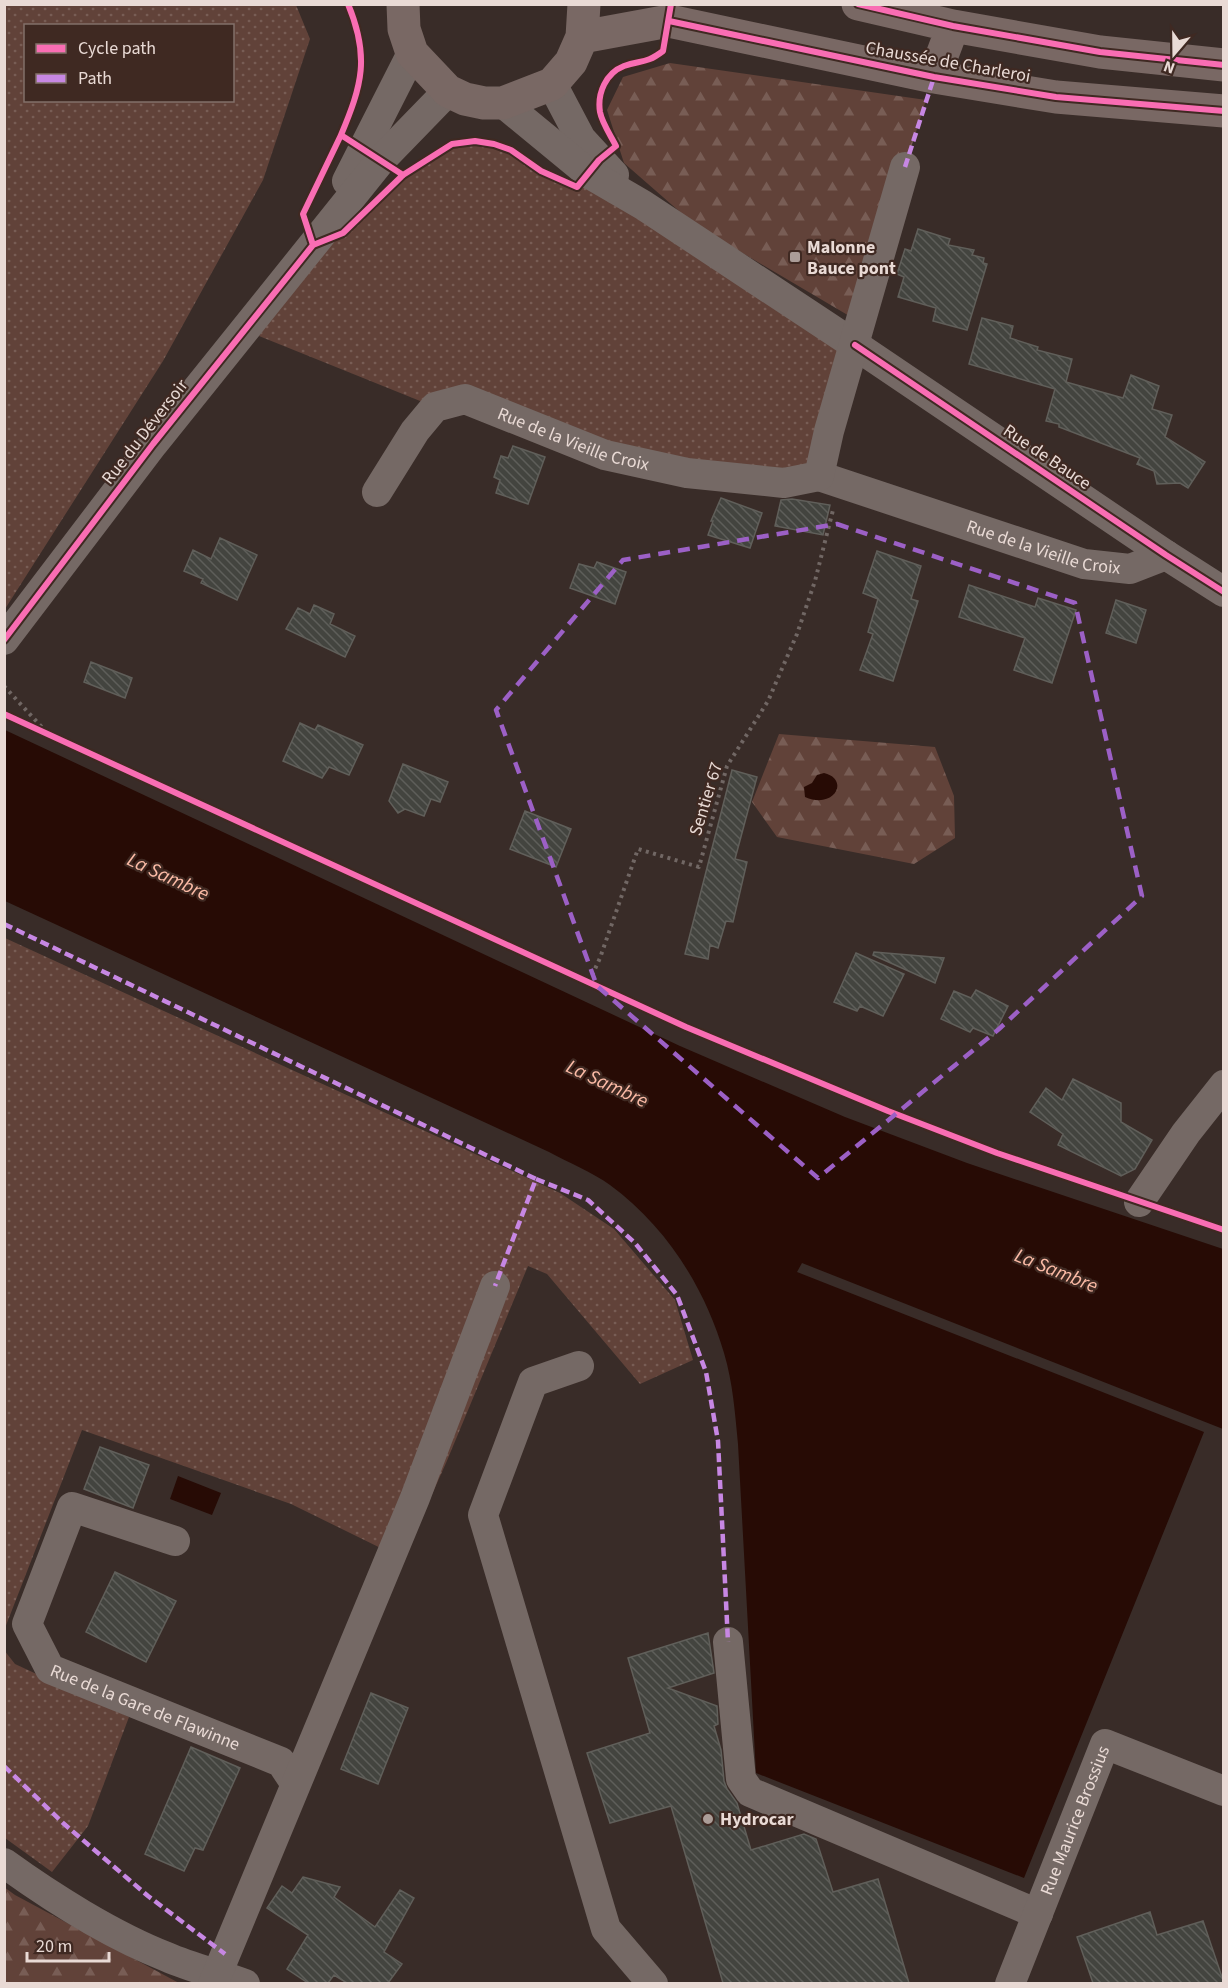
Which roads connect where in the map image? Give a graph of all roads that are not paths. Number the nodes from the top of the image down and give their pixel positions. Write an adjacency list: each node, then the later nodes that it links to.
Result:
1 (403, 4): 6 (main road)
2 (584, 4): 5 (main road)
3 (858, 4): 4 (main road, Chaussée de Charleroi)
4 (956, 15): 7 (main road, Chaussée de Charleroi); 8 (main road, Chaussée de Charleroi)
5 (582, 37): 8 (main road, Chaussée de Charleroi); 9 (main road)
6 (412, 53): 10 (main road); 15 (street, Rue du Déversoir)
7 (1224, 65)
8 (934, 77): 12 (main road, Chaussée de Charleroi)
9 (552, 84): 11 (main road); 14 (street, Rue de Bauce)
10 (448, 91): 11 (main road); 15 (street, Rue du Déversoir)
11 (503, 104): 14 (street, Rue de Bauce)
12 (1224, 111)
13 (905, 167): 16 (street)
14 (643, 205): 16 (street, Rue de Bauce)
15 (313, 245): 21 (street, Rue du Déversoir)
16 (855, 345): 17 (street); 19 (street, Rue de Bauce)
17 (828, 479): 18 (street, Rue de la Vieille Croix); 19 (street, Rue de la Vieille Croix)
18 (377, 492)
19 (1166, 555): 20 (street, Rue de Bauce)
20 (1224, 592)
21 (4, 640)
22 (1224, 1085): 23 (street)
23 (1139, 1202)
24 (495, 1286): 28 (street)
25 (579, 1366): 34 (street)
26 (175, 1541): 28 (street, Rue de la Gare de Flawinne)
27 (728, 1642): 31 (street)
28 (295, 1782): 32 (street)
29 (1224, 1791): 31 (street, Rue Maurice Brossius)
30 (4, 1863): 32 (street)
31 (1038, 1914): 35 (street, Rue Maurice Brossius)
32 (215, 1978): 33 (street)
33 (245, 1983)
34 (652, 1983)
35 (1010, 1983)

